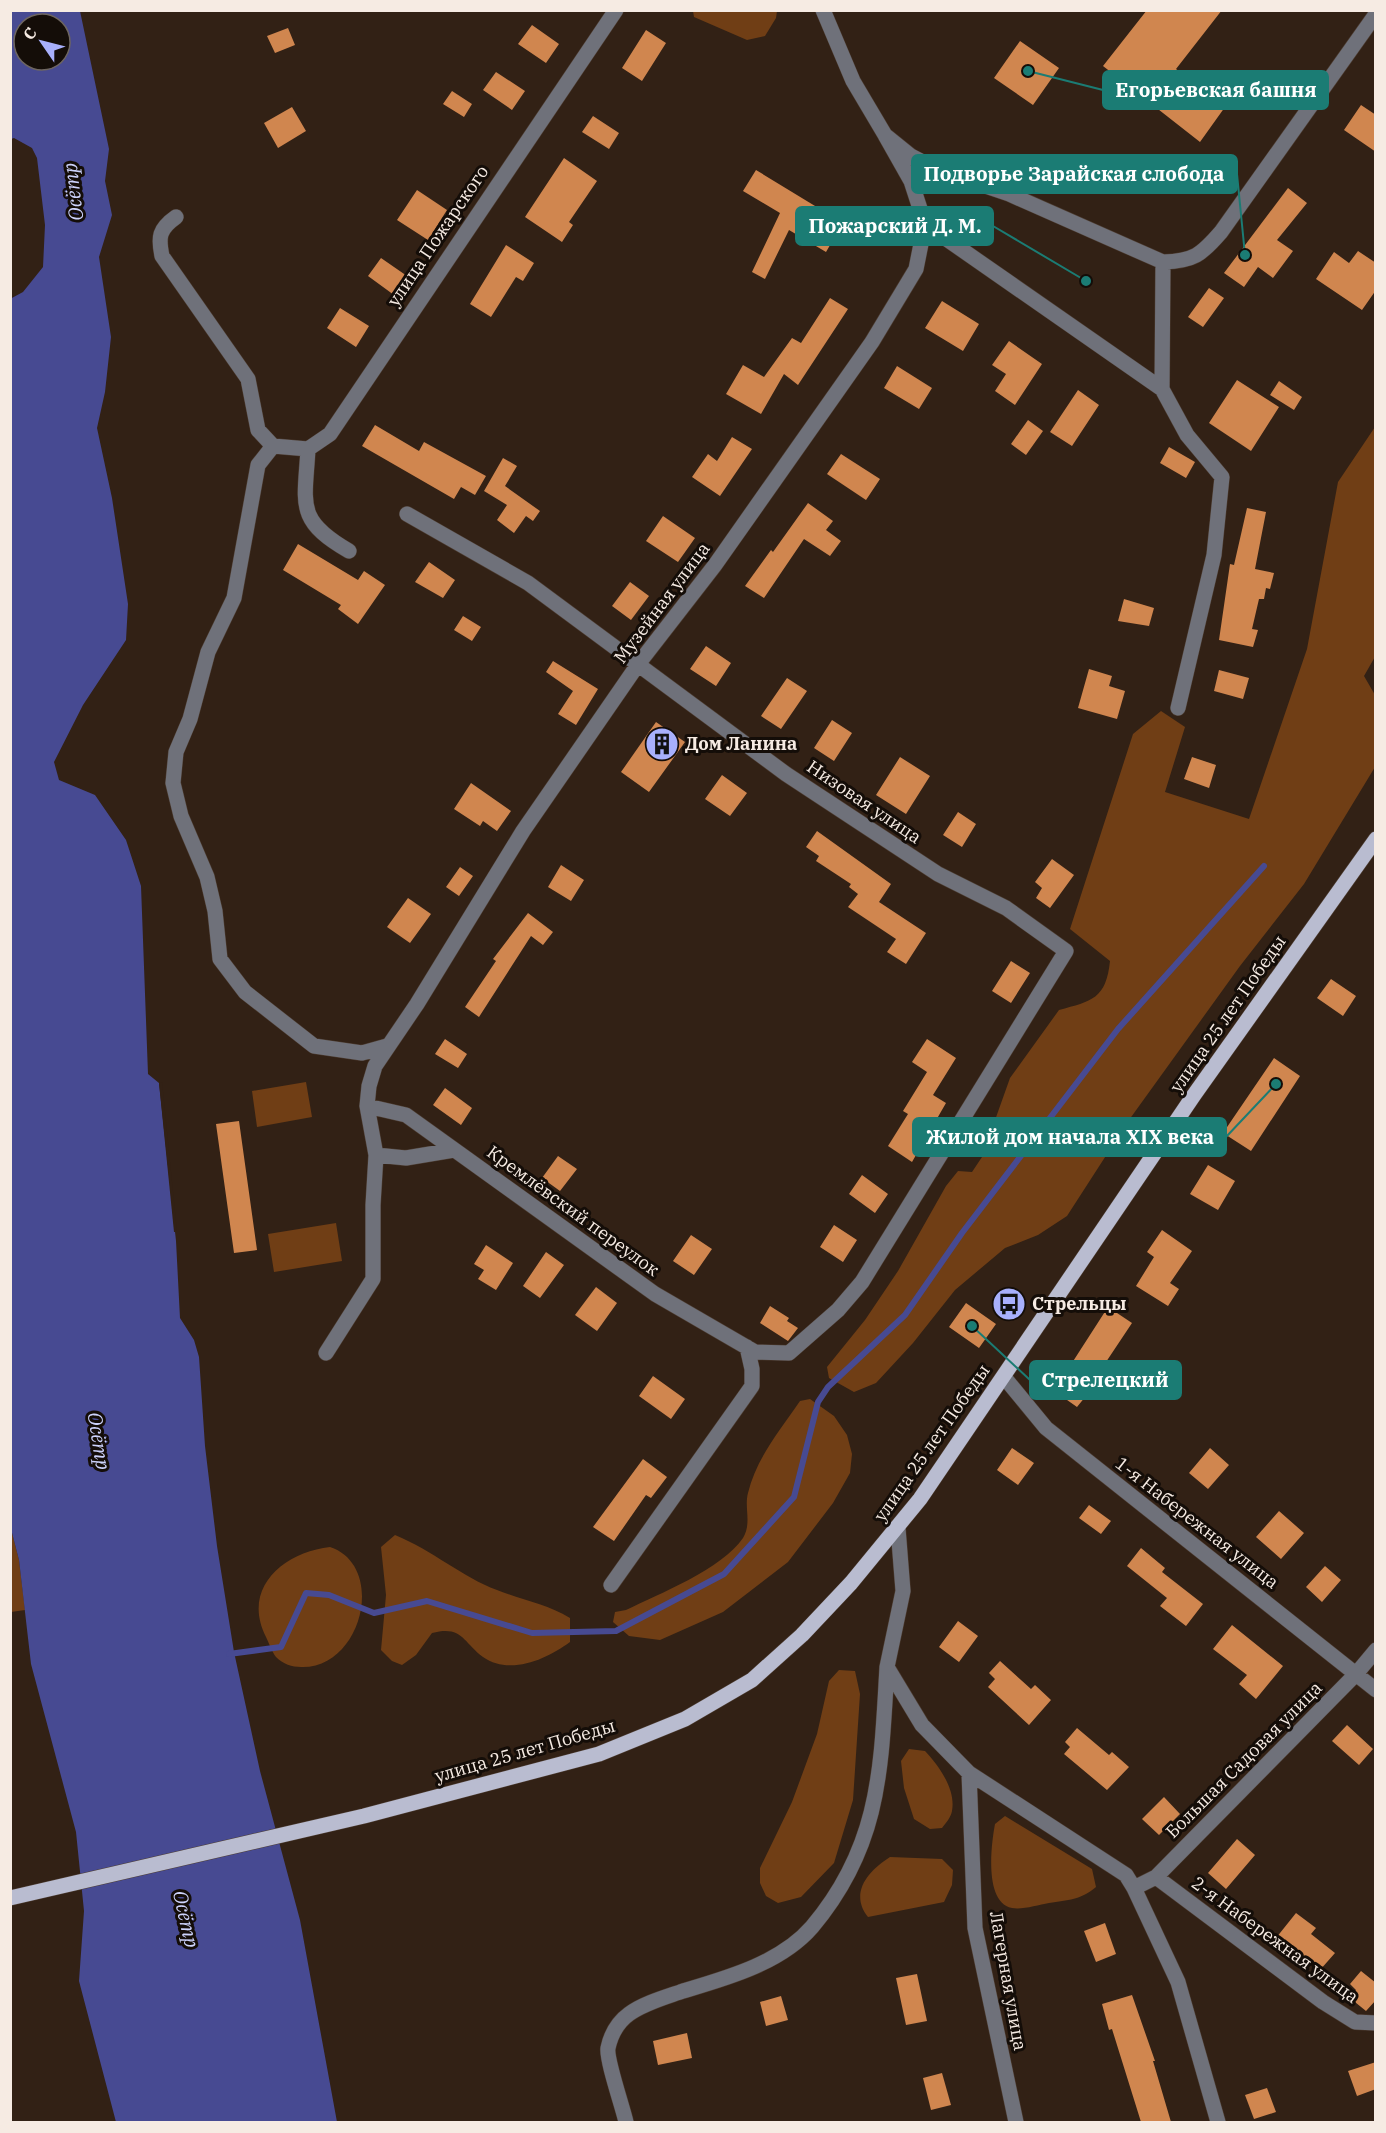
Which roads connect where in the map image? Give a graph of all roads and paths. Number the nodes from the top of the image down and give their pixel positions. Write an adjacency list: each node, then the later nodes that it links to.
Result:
1 (616, 10): 10 (street, улица Пожарского)
2 (823, 10): 4 (street)
3 (1376, 14): 7 (street)
4 (885, 135): 6 (street); 7 (street)
5 (176, 217): 9 (street)
6 (925, 224): 8 (street); 13 (street, Музейная улица)
7 (1163, 262): 8 (street)
8 (1162, 388): 14 (street)
9 (273, 446): 10 (street); 16 (street)
10 (308, 449): 12 (street)
11 (407, 514): 13 (street, Низовая улица)
12 (348, 551)
13 (639, 663): 16 (street, Музейная улица); 20 (street, Низовая улица)
14 (1178, 708)
15 (1376, 839): 22 (main road, улица 25 лет Победы)
16 (387, 1046): 17 (street, Музейная улица)
17 (367, 1106): 18 (street, Кремлёвский переулок); 19 (street, Музейная улица)
18 (454, 1150): 19 (street); 20 (street, Кремлёвский переулок)
19 (376, 1155): 21 (street, Музейная улица)
20 (751, 1349): 24 (street)
21 (326, 1353)
22 (1004, 1377): 23 (main road, улица 25 лет Победы); 27 (street, 1-я Набережная улица)
23 (898, 1528): 26 (street); 32 (main road, улица 25 лет Победы)
24 (610, 1584)
25 (1376, 1650): 27 (street, Большая Садовая улица)
26 (887, 1667): 29 (street); 34 (street)
27 (1356, 1674): 28 (street, 1-я Набережная улица); 30 (street, Большая Садовая улица)
28 (1376, 1690)
29 (969, 1773): 31 (street); 35 (street, Лагерная улица)
30 (1156, 1877): 31 (street, Большая Садовая улица); 33 (street, 2-я Набережная улица)
31 (1130, 1882): 36 (street)
32 (10, 1898)
33 (1376, 2023)
34 (626, 2122)
35 (1016, 2122)
36 (1218, 2122)

